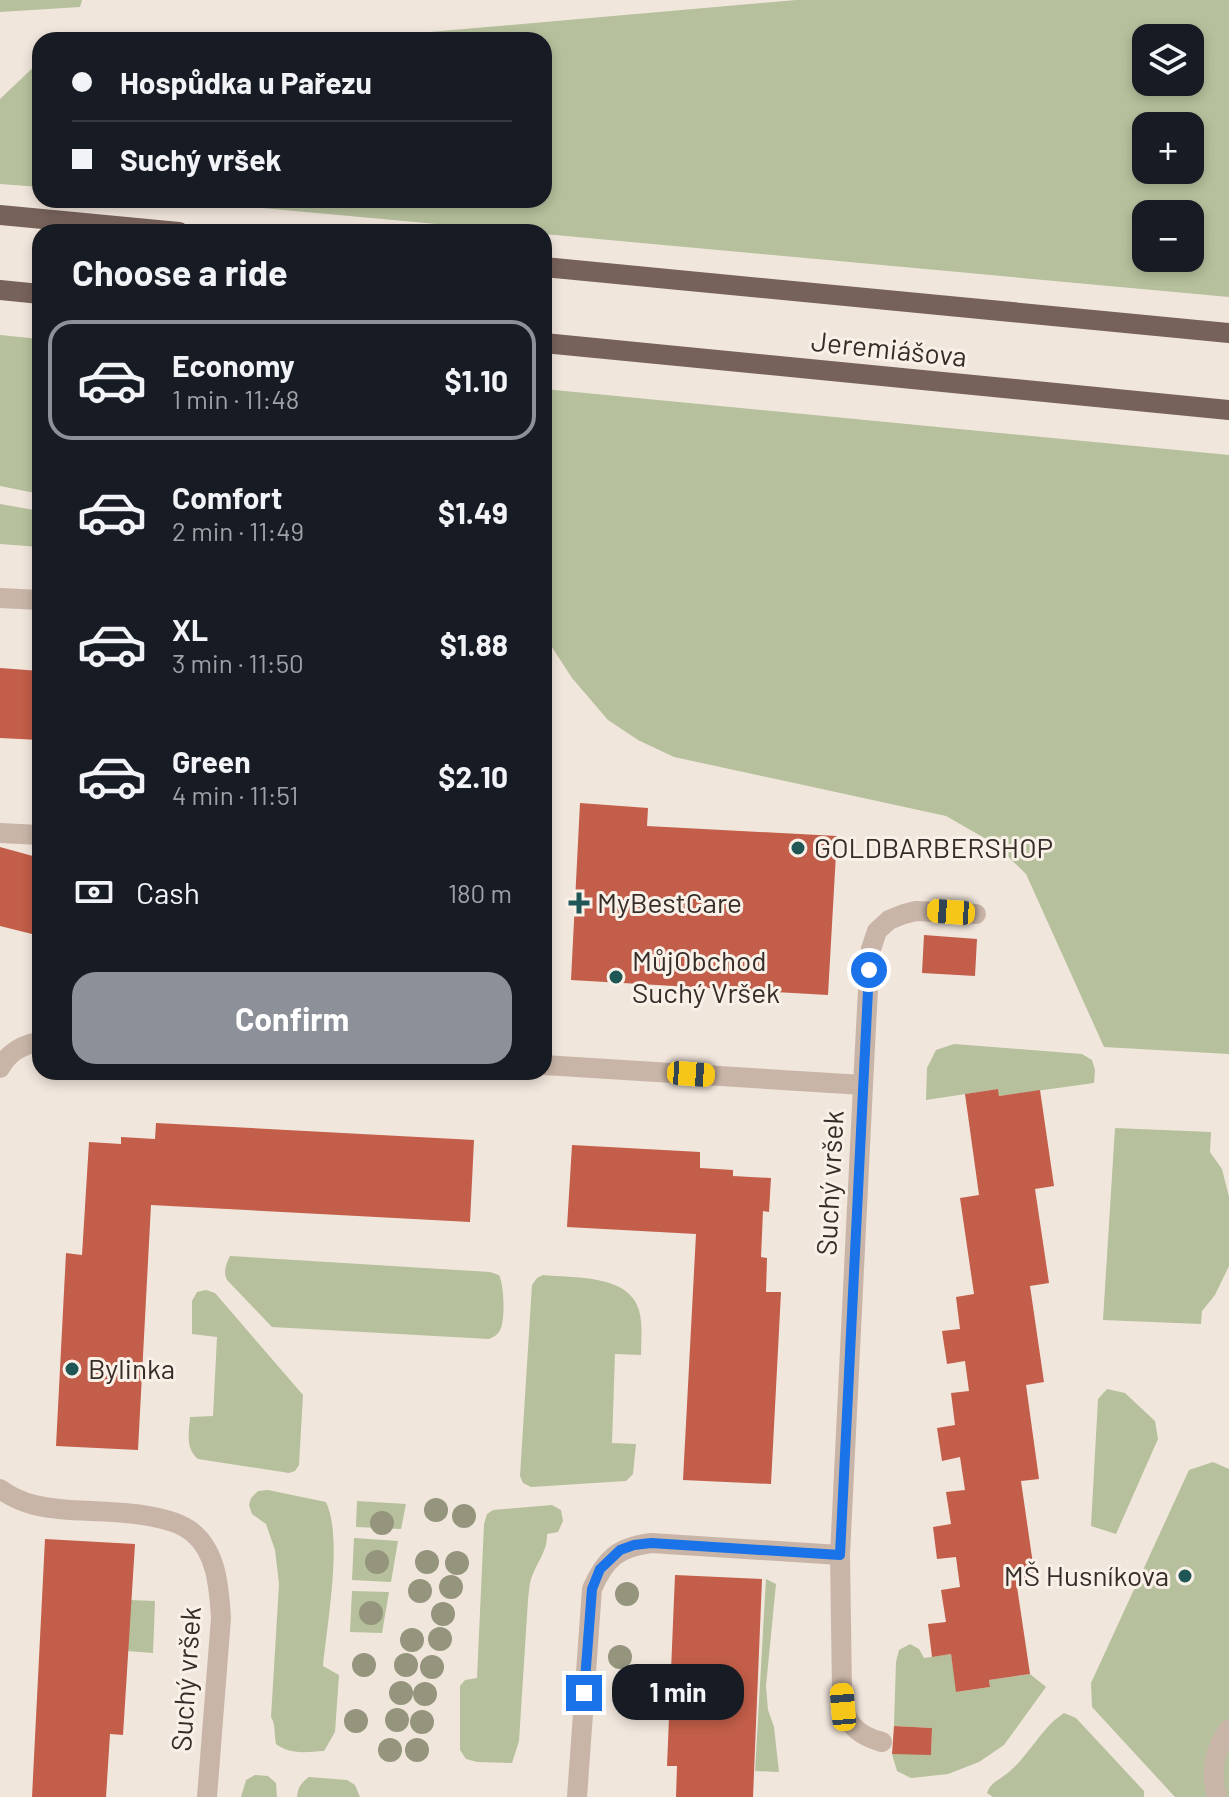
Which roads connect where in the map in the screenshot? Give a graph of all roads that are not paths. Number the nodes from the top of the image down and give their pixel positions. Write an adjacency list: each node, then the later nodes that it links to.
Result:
1 (0, 215): 2 (main road)
2 (95, 224)
3 (552, 268): 6 (main road, Jeremiášova)
4 (0, 290): 5 (main road)
5 (32, 293)
6 (1229, 333)
7 (552, 344): 8 (main road, Jeremiášova)
8 (1229, 410)
9 (0, 598): 10 (street)
10 (32, 600)
11 (0, 833): 12 (street)
12 (32, 835)
13 (976, 914): 17 (street)
14 (32, 1043): 16 (street)
15 (552, 1066): 17 (street, Suchý vršek)
16 (0, 1068)
17 (863, 1085): 19 (street, Suchý vršek)
18 (0, 1489): 22 (street, Suchý vršek)
19 (840, 1555): 21 (street, Suchý vršek); 23 (street)
20 (1229, 1729): 24 (street)
21 (882, 1742)
22 (207, 1797)
23 (577, 1797)
24 (1217, 1797)

